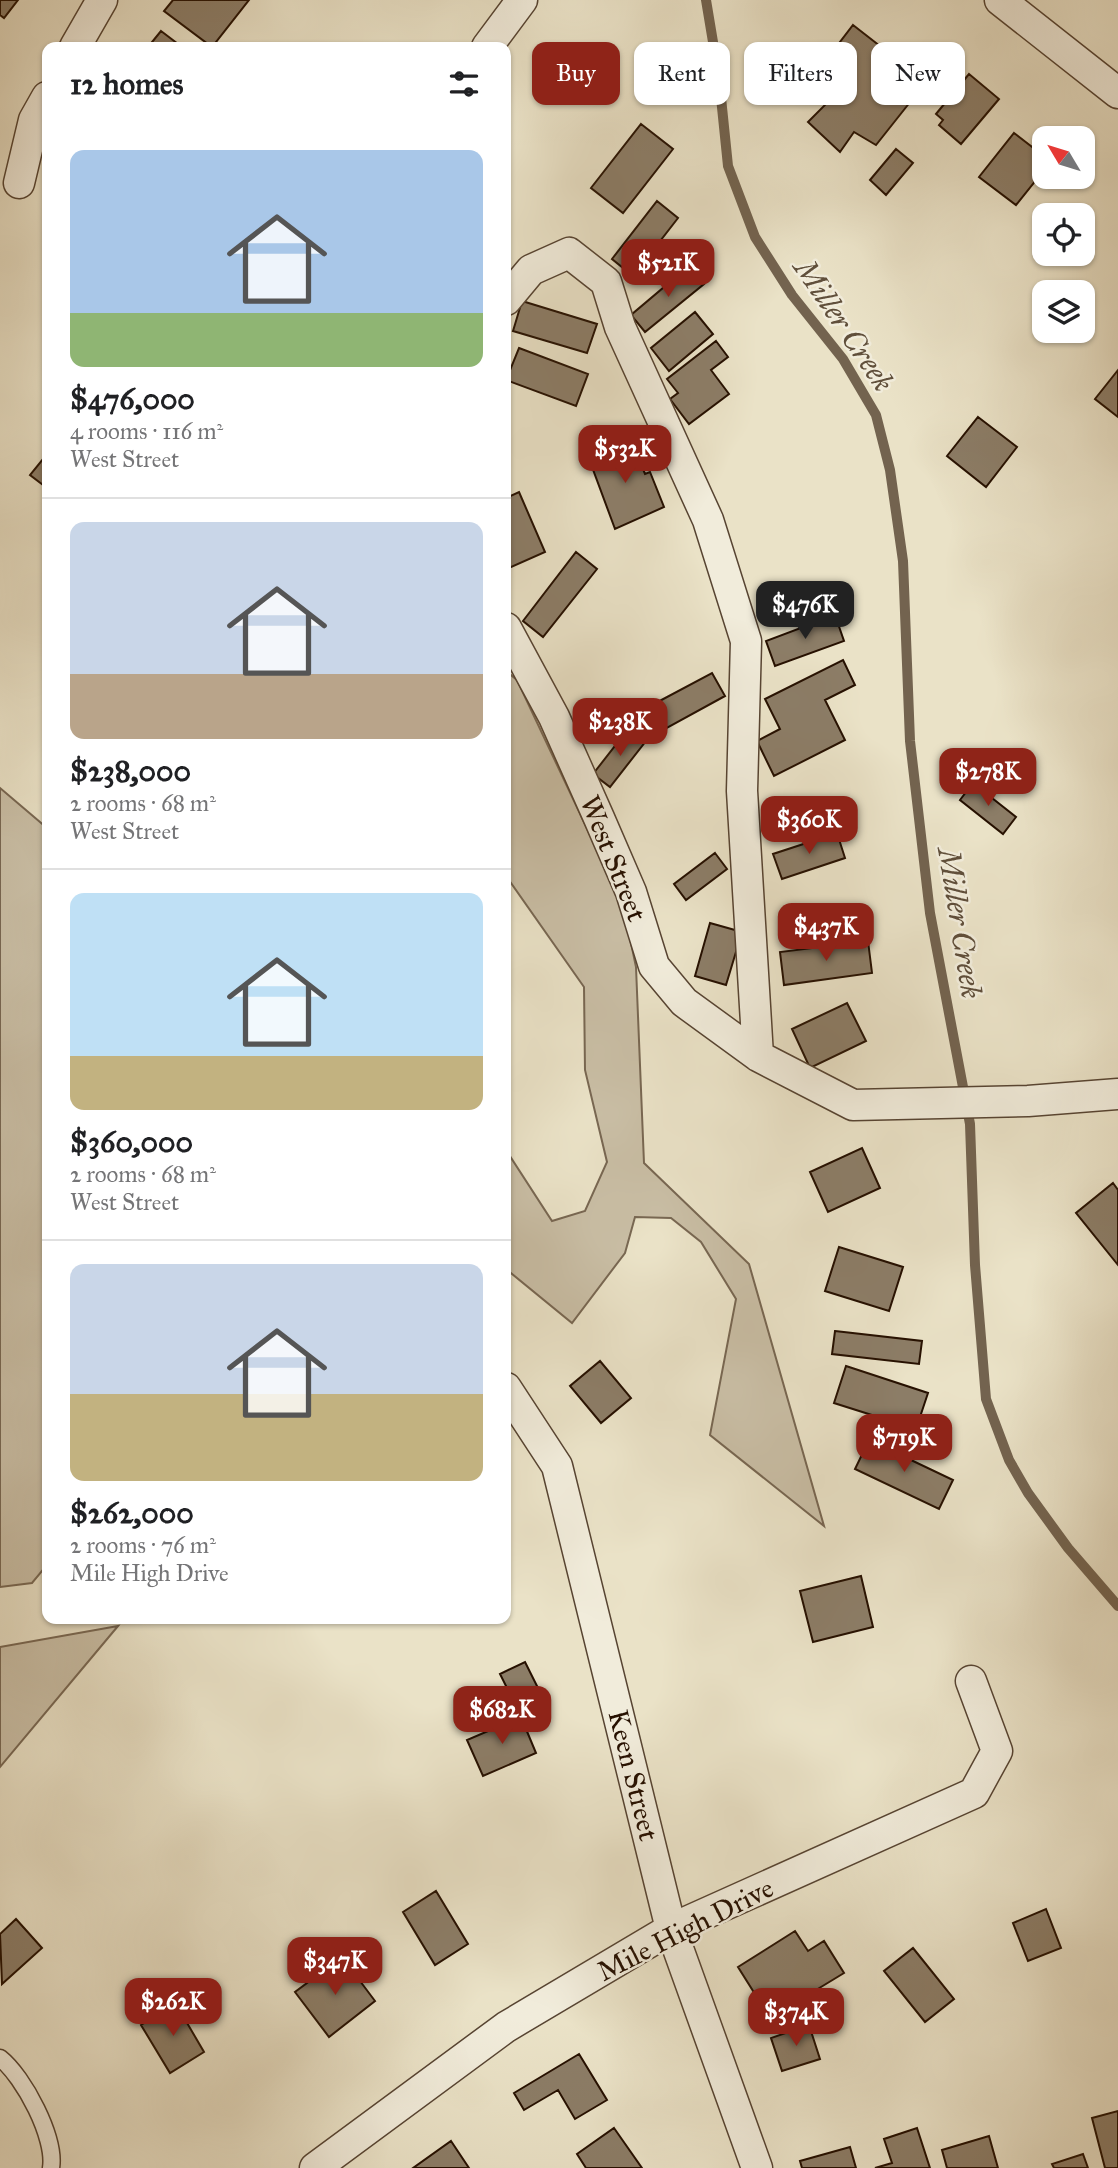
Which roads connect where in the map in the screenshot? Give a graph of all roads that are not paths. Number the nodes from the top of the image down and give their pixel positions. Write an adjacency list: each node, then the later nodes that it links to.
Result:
1 (102, 0): 4 (street)
2 (522, 0): 5 (street)
3 (1000, 0): 6 (street)
4 (78, 42)
5 (491, 42)
6 (1118, 93)
7 (42, 106): 8 (street)
8 (19, 183)
9 (511, 294): 11 (street)
10 (511, 637): 11 (street, West Street)
11 (758, 1056): 12 (street, West Street)
12 (1118, 1094)
13 (511, 1396): 15 (street, Keen Street)
14 (971, 1681): 15 (street, Mile High Drive)
15 (671, 1929): 18 (street, Mile High Drive); 19 (street, Keen Street)
16 (0, 2059): 17 (lane)
17 (51, 2168)
18 (315, 2168)
19 (757, 2168)

